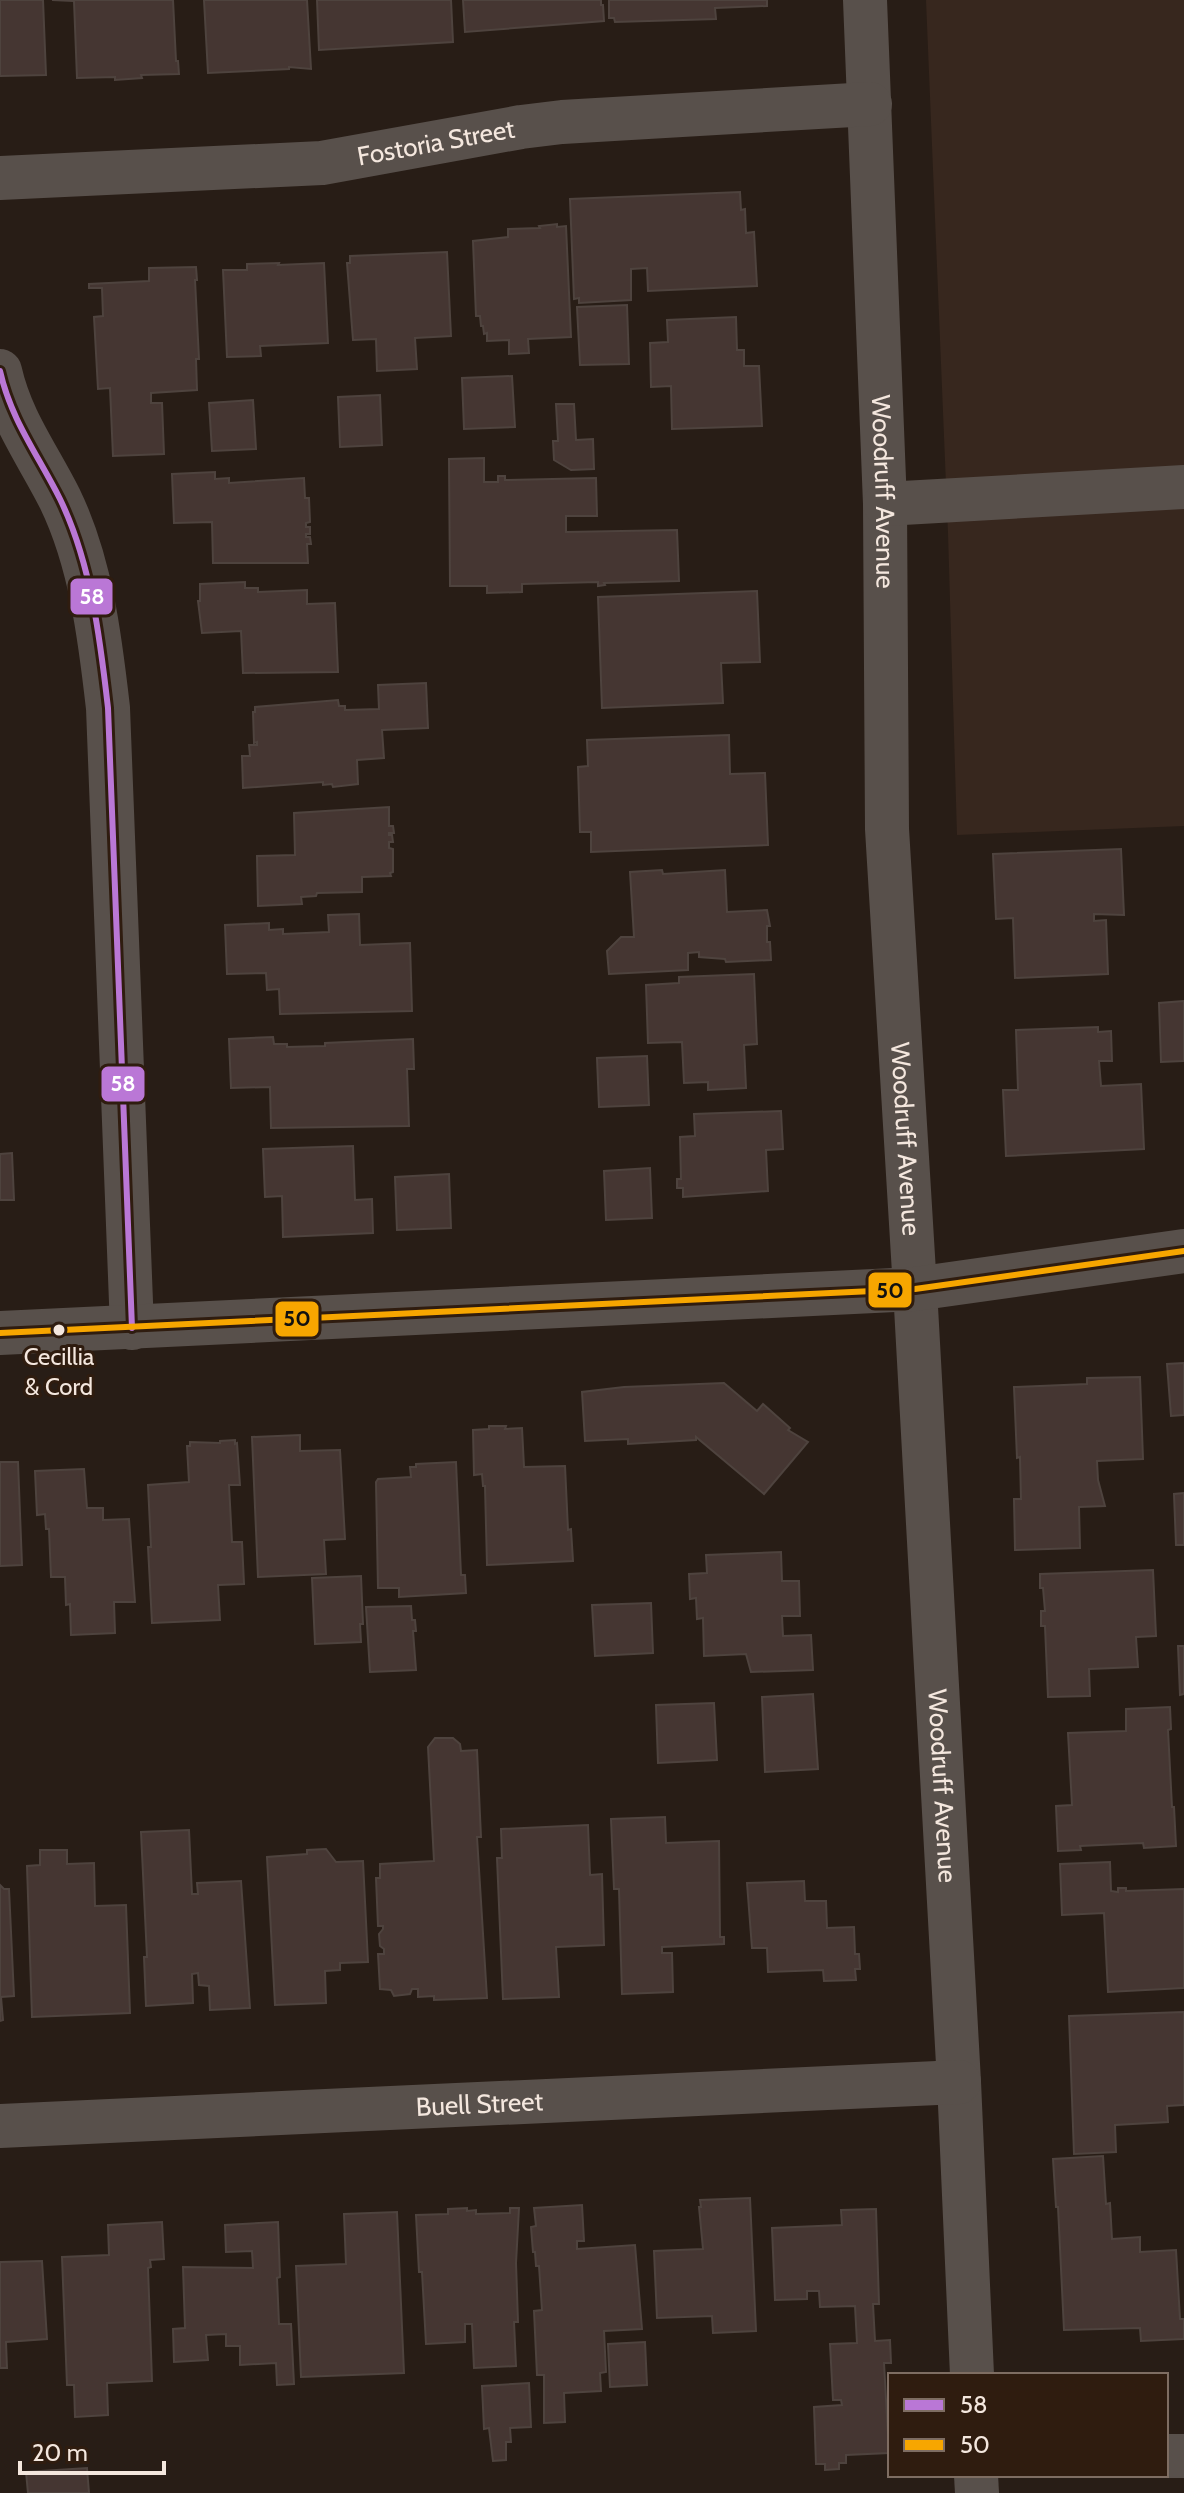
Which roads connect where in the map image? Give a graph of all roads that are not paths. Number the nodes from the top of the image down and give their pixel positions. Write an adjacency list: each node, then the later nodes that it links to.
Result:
1 (865, 0): 2 (street, Woodruff Avenue)
2 (870, 104): 3 (street, Fostoria Street); 6 (street, Woodruff Avenue)
3 (0, 178)
4 (0, 371): 9 (street)
5 (1184, 487): 6 (street)
6 (885, 504): 8 (street, Woodruff Avenue)
7 (1184, 1251): 8 (street)
8 (915, 1289): 9 (street); 11 (street, Woodruff Avenue)
9 (132, 1328): 10 (street)
10 (0, 1333)
11 (959, 2082): 12 (street, Buell Street); 13 (street, Woodruff Avenue)
12 (0, 2126)
13 (972, 2373)

